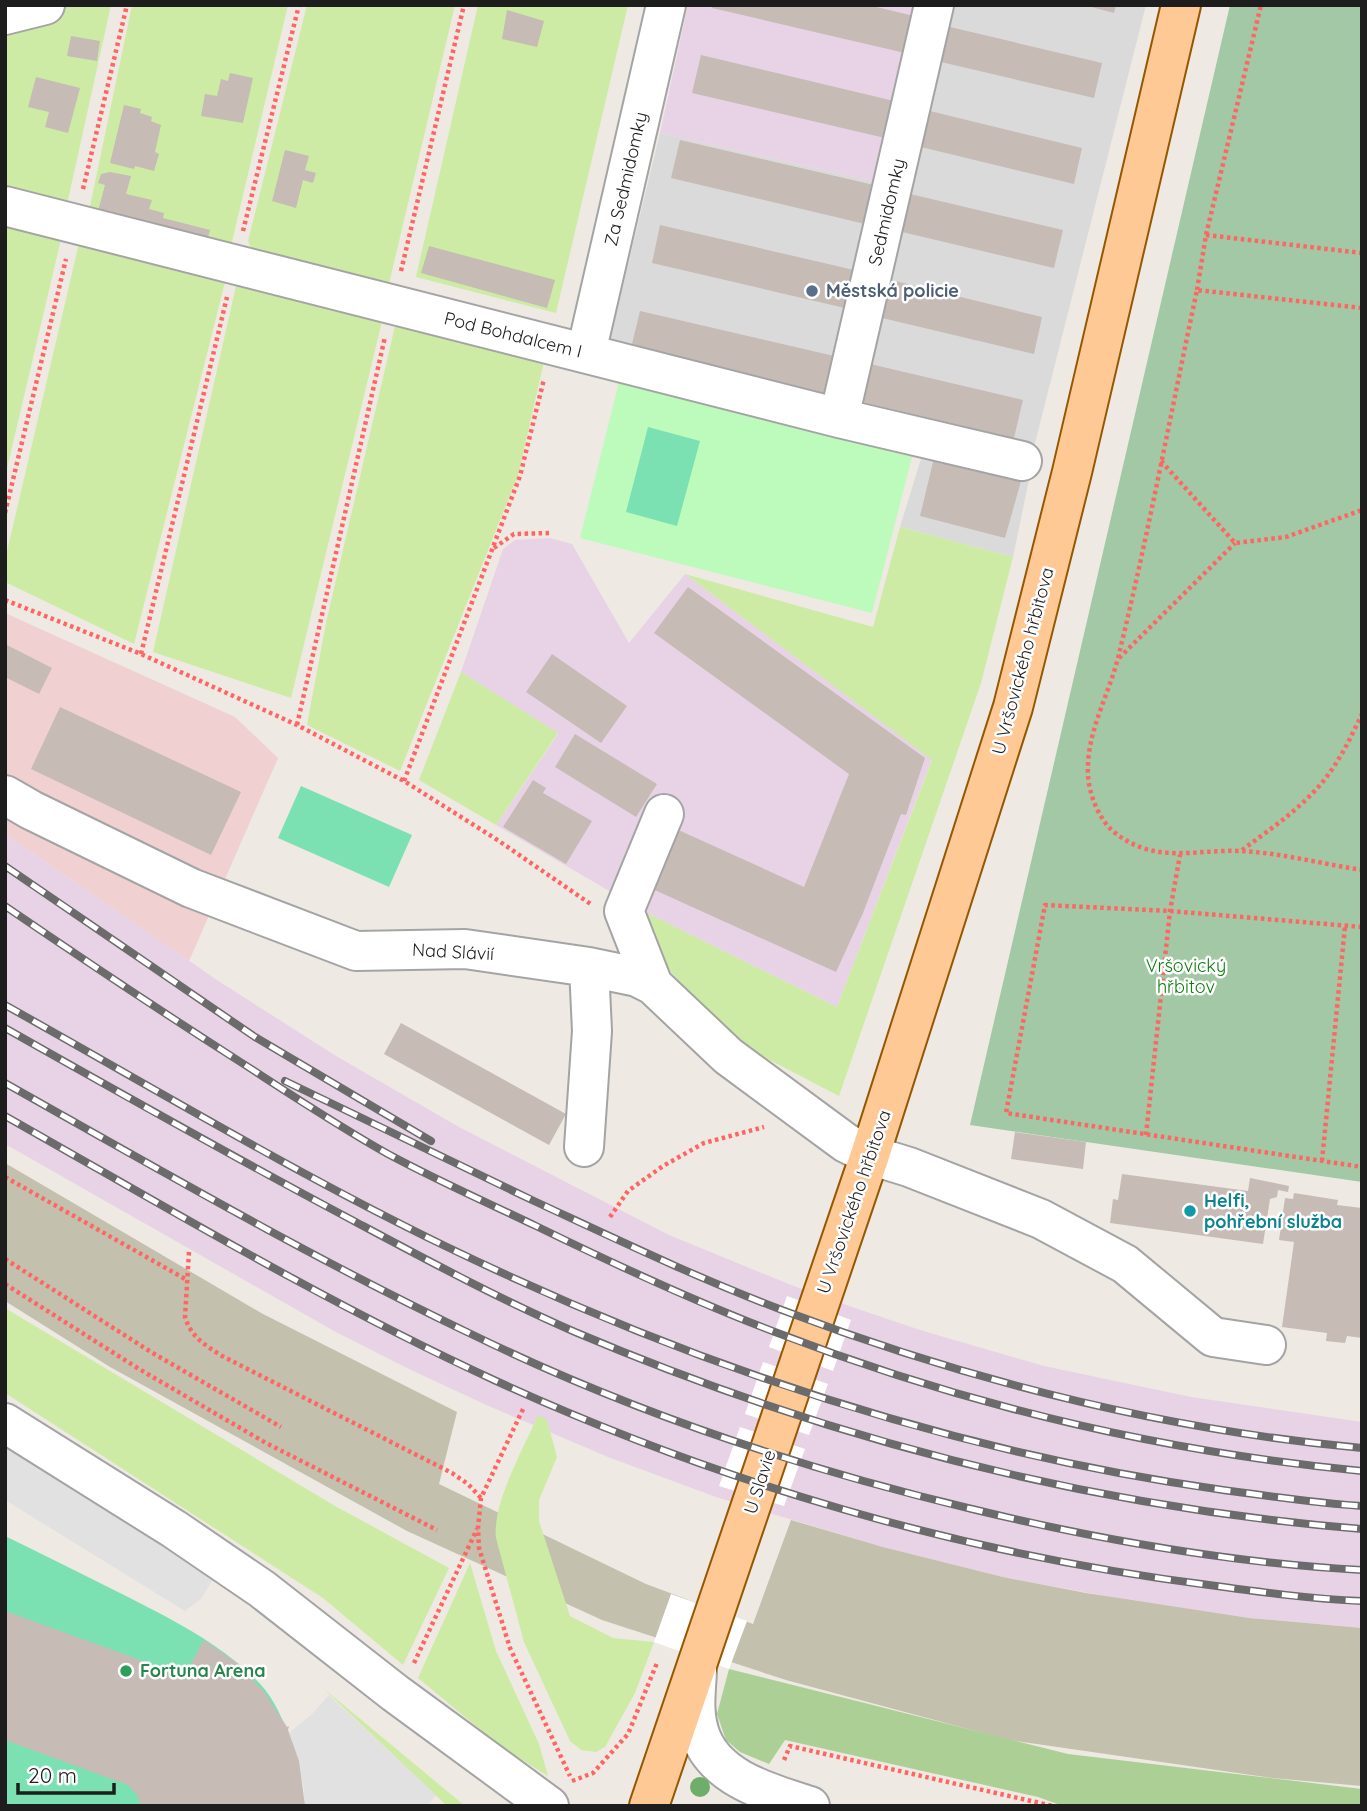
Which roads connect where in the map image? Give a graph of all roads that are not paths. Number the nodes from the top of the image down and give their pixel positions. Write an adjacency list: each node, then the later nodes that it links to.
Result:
1 (45, 5): 5 (street)
2 (666, 5): 7 (street, Za Sedmidomky)
3 (934, 5): 8 (street, Sedmidomky)
4 (1181, 5): 15 (main road, U Vršovického hřbitova)
5 (5, 15)
6 (5, 206): 7 (street, Pod Bohdalcem I)
7 (569, 350): 8 (street, Pod Bohdalcem I)
8 (839, 418): 9 (street, Pod Bohdalcem I)
9 (1022, 461)
10 (5, 795): 12 (street, Nad Slávií)
11 (664, 814): 13 (street)
12 (589, 967): 13 (street, Nad Slávií); 14 (street)
13 (653, 985): 15 (street, Nad Slávií)
14 (584, 1147)
15 (870, 1155): 16 (main road, U Vršovického hřbitova); 17 (street, Nad Slávií)
16 (819, 1304): 19 (main road, U Slavie)
17 (1266, 1345)
18 (5, 1423): 20 (street)
19 (698, 1659): 21 (street); 22 (main road, U Slavie); 23 (main road, U Slavie)
20 (564, 1791)
21 (795, 1793): 24 (street)
22 (621, 1806)
23 (649, 1806)
24 (745, 1806)

